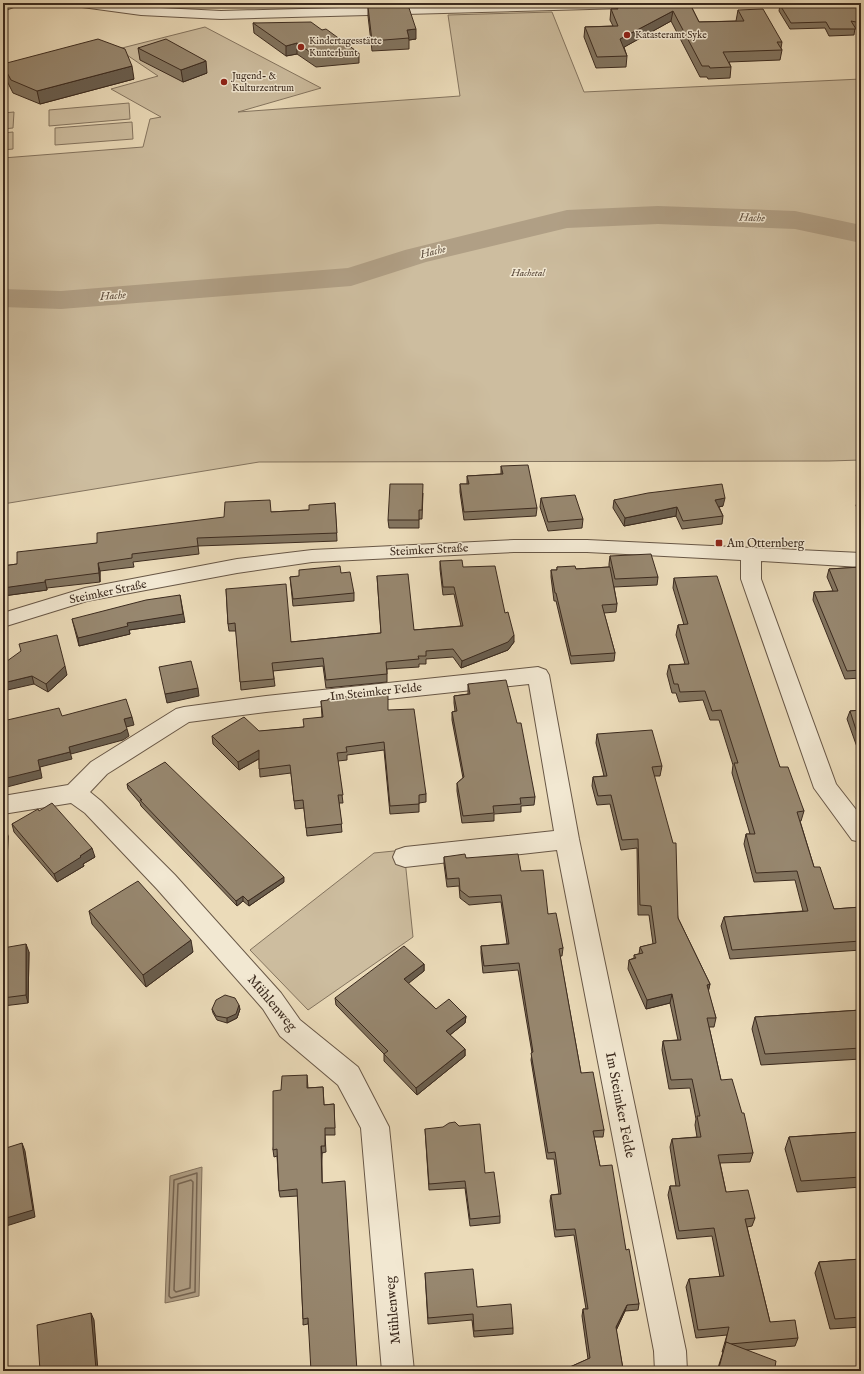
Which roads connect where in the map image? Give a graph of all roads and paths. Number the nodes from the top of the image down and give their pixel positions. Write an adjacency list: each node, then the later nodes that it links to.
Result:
1 (12, 3): 5 (street)
2 (82, 3): 6 (street)
3 (662, 3): 4 (street)
4 (455, 6): 7 (street)
5 (3, 7)
6 (275, 9): 7 (street)
7 (291, 9)
8 (751, 554): 9 (street, Steimker Straße); 10 (street, Steimker Straße); 13 (street)
9 (861, 560)
10 (3, 620)
11 (75, 793): 12 (street); 14 (street, Im Steimker Felde); 16 (street, Mühlenweg)
12 (3, 805)
13 (861, 833)
14 (567, 839): 15 (street); 17 (street, Im Steimker Felde)
15 (405, 857)
16 (398, 1371)
17 (671, 1371)

